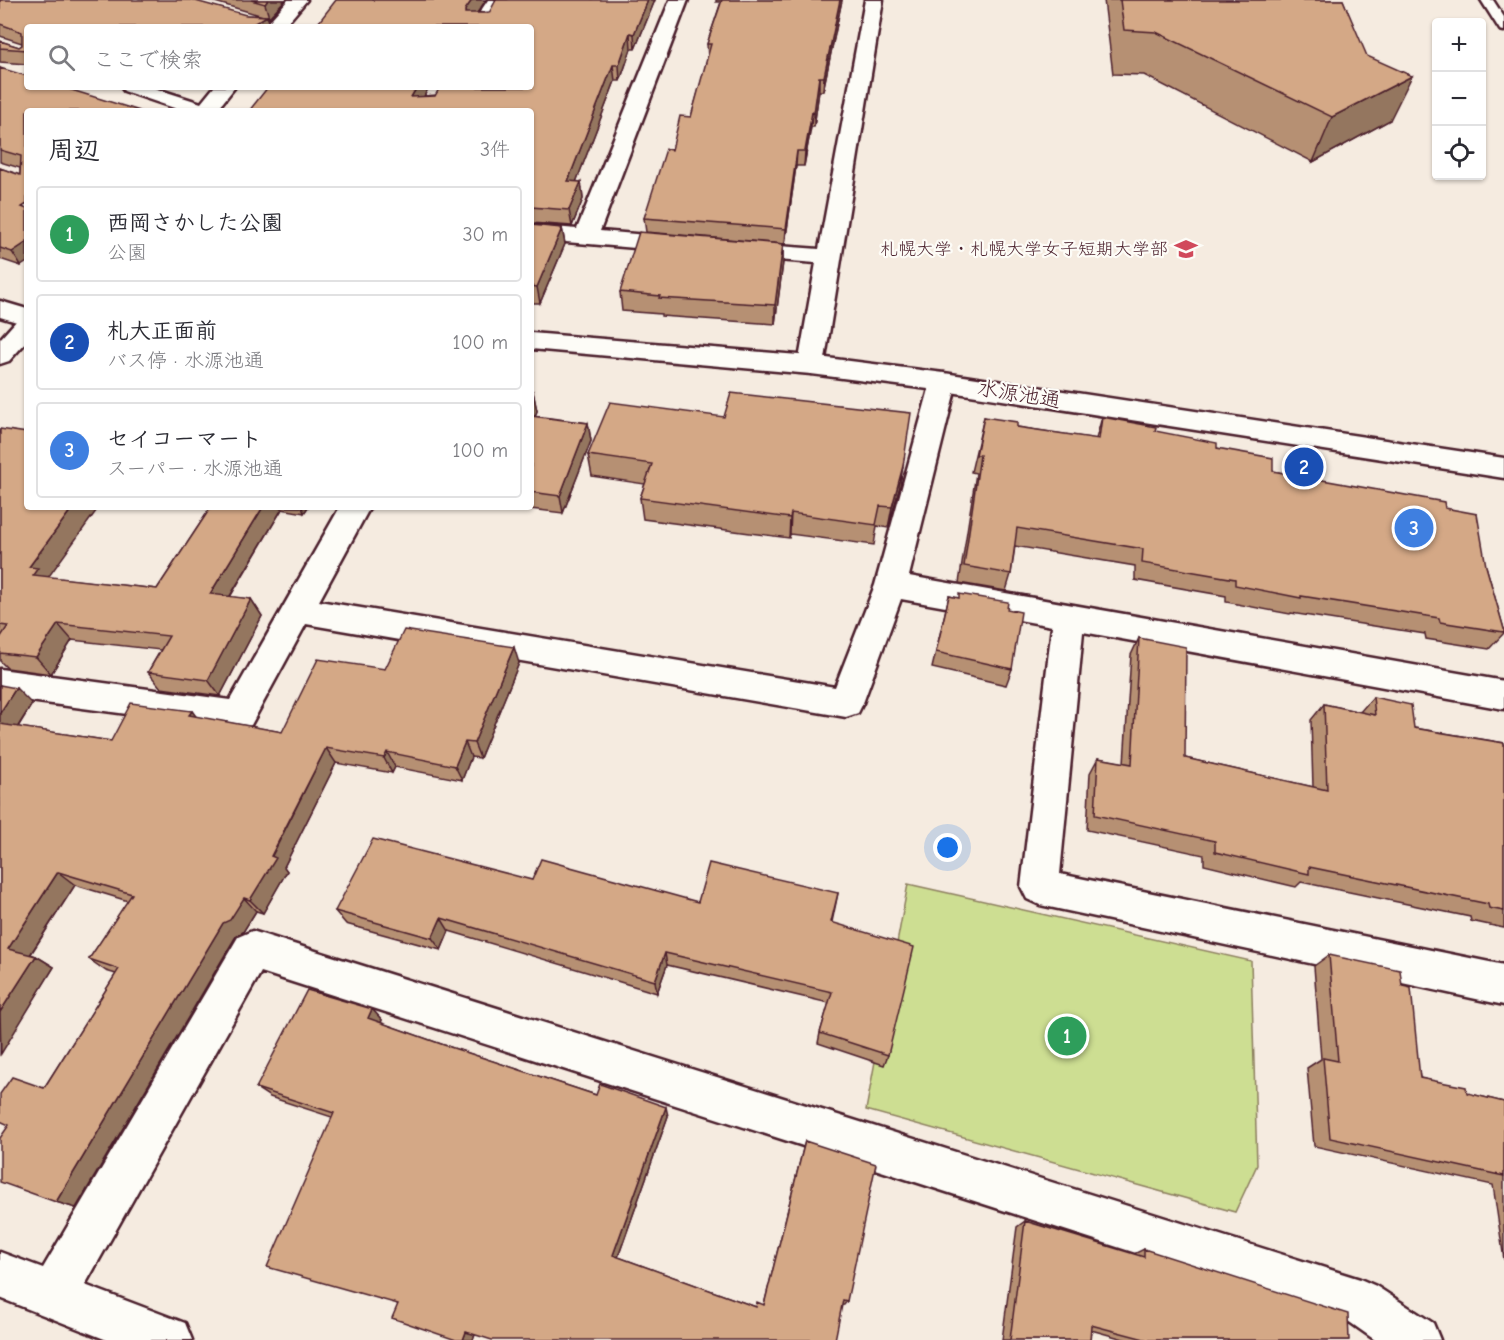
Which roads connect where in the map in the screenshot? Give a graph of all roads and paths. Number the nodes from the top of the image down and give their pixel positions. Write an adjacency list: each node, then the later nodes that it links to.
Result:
1 (298, 0): 6 (street)
2 (497, 0): 7 (street)
3 (679, 0): 14 (street)
4 (874, 0): 15 (street)
5 (1487, 0): 8 (lane)
6 (271, 24)
7 (482, 24)
8 (1504, 27)
9 (140, 90): 11 (street)
10 (222, 90): 12 (street)
11 (196, 108)
12 (208, 108)
13 (534, 232): 14 (street)
14 (586, 237): 15 (street)
15 (829, 257): 21 (street)
16 (0, 309): 17 (street)
17 (24, 315)
18 (24, 328): 20 (street)
19 (534, 341): 21 (street, 水源池通)
20 (0, 355)
21 (811, 365): 22 (street, 水源池通)
22 (944, 382): 23 (street, 水源池通); 25 (street)
23 (1504, 468)
24 (353, 510): 26 (street)
25 (891, 585): 26 (street); 27 (street)
26 (299, 610): 28 (street)
27 (1069, 616): 29 (street); 30 (street)
28 (0, 683)
29 (1504, 695)
30 (1504, 985)
31 (0, 1275): 32 (street)
32 (53, 1296): 33 (street); 34 (street)
33 (168, 1340)
34 (1416, 1340)

